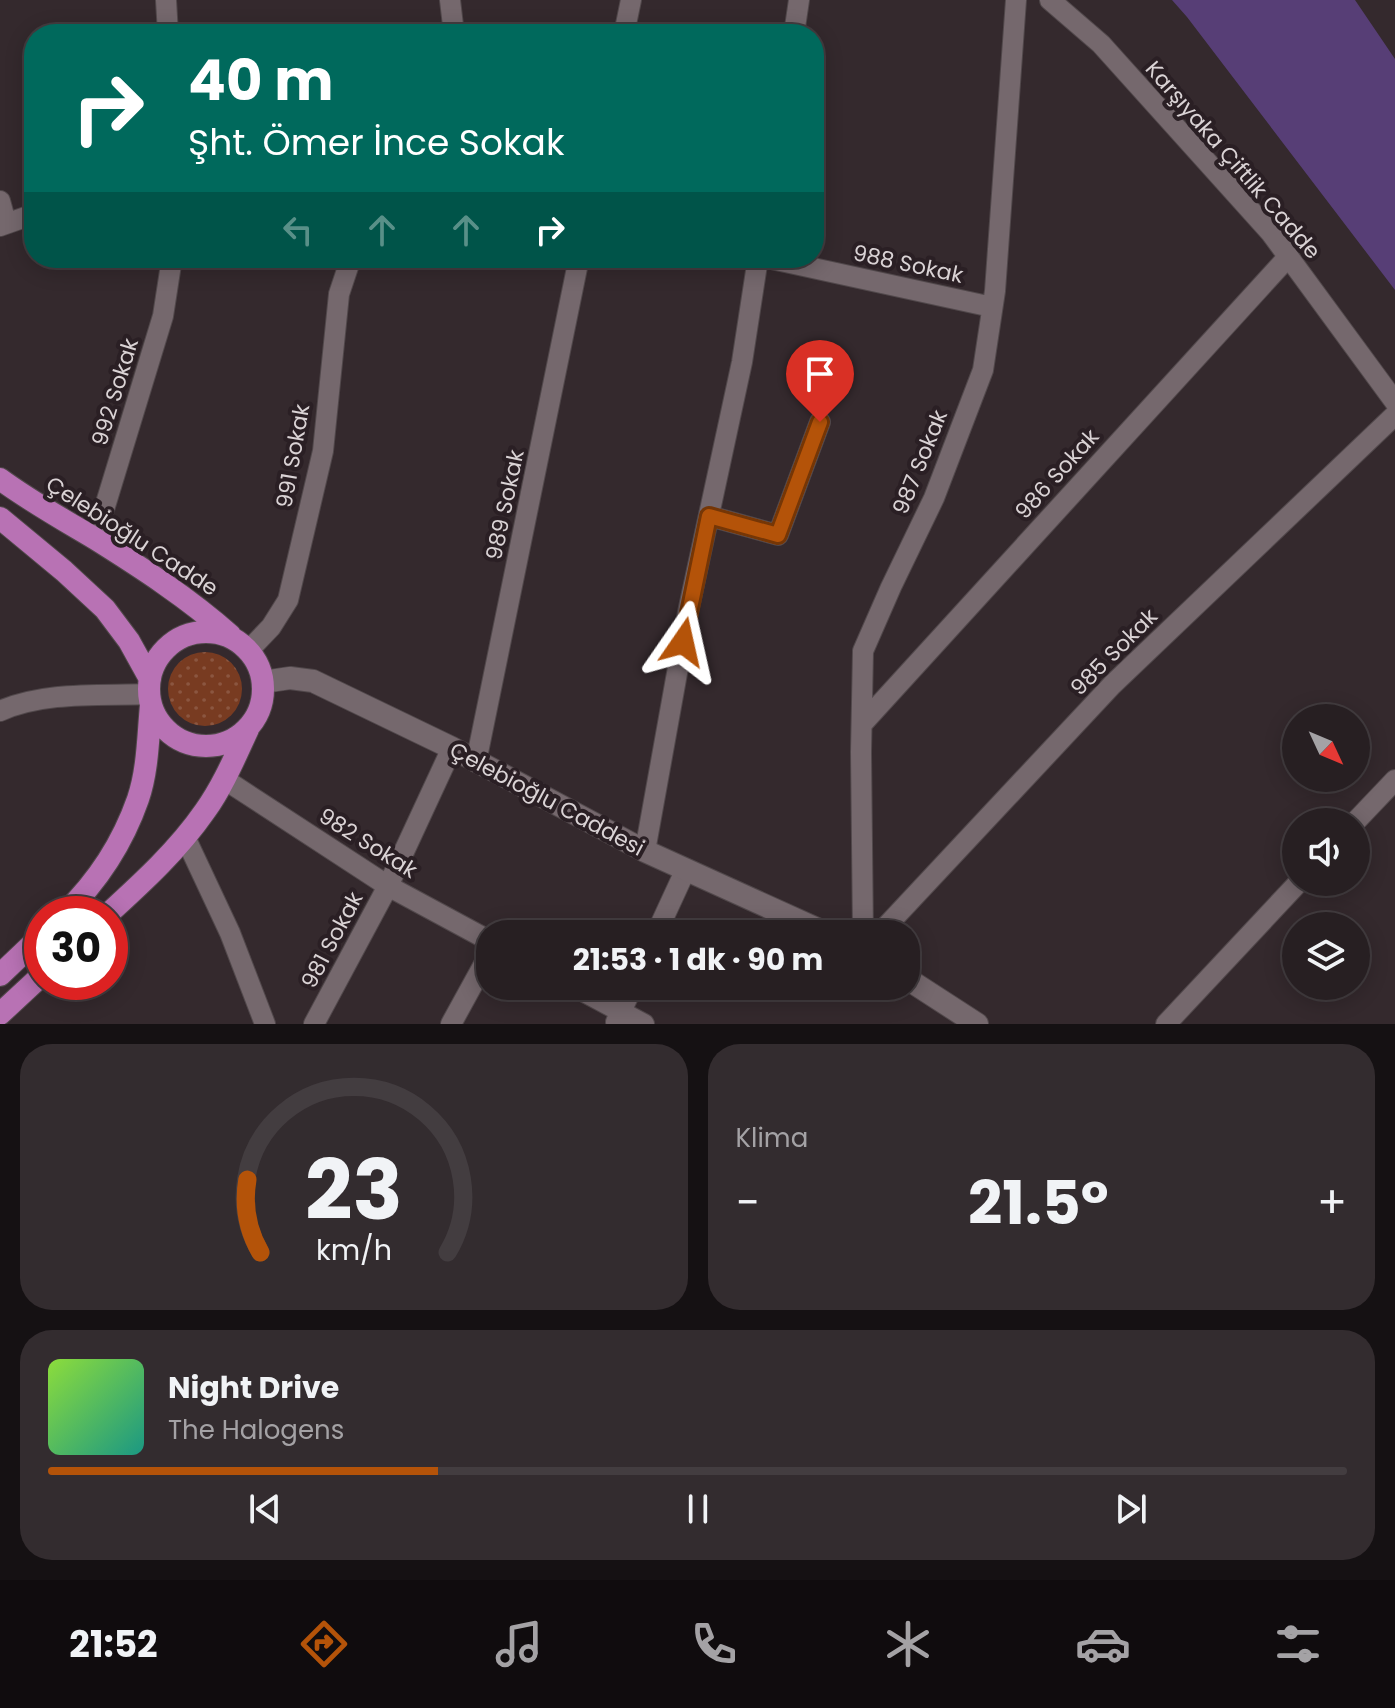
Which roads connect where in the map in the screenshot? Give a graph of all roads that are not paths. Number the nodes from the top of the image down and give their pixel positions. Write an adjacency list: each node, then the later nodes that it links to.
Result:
1 (166, 0): 7 (street)
2 (450, 0): 8 (street)
3 (631, 0): 9 (street)
4 (799, 0): 10 (street)
5 (1016, 0): 20 (street, 987 Sokak)
6 (1050, 0): 14 (street, Karşıyaka Çiftlik Cadde)
7 (167, 24)
8 (453, 24)
9 (626, 24)
10 (795, 24)
11 (0, 201): 13 (street)
12 (24, 217): 13 (street)
13 (3, 224)
14 (1288, 257): 21 (street, Karşıyaka Çiftlik Cadde); 32 (street, 986 Sokak)
15 (170, 268): 27 (street, 992 Sokak)
16 (348, 268): 28 (street, 991 Sokak)
17 (577, 268): 35 (street, 989 Sokak)
18 (756, 268): 25 (street)
19 (813, 268): 20 (street, 988 Sokak)
20 (992, 307): 32 (street, 987 Sokak)
21 (1395, 402)
22 (1395, 415): 49 (street, 985 Sokak)
23 (820, 422): 25 (street)
24 (0, 479): 27 (highway, Çelebioğlu Cadde)
25 (709, 516): 40 (street)
26 (0, 518): 30 (highway)
27 (95, 539): 28 (highway, Çelebioğlu Cadde)
28 (241, 644): 29 (highway); 30 (highway)
29 (263, 682): 33 (highway); 34 (main road, Çelebioğlu Caddesi)
30 (150, 693): 31 (street); 33 (highway); 43 (highway)
31 (0, 711)
32 (862, 724): 48 (street, 987 Sokak)
33 (249, 727): 36 (highway)
34 (452, 748): 35 (main road, Çelebioğlu Caddesi); 42 (street, 981 Sokak)
35 (476, 762): 40 (main road, Çelebioğlu Caddesi)
36 (224, 779): 39 (highway); 42 (street, 982 Sokak)
37 (1395, 780): 38 (street)
38 (1368, 808)
39 (185, 837): 44 (highway); 59 (street)
40 (645, 851): 41 (main road, Çelebioğlu Caddesi)
41 (686, 869): 46 (street); 47 (main road, Çelebioğlu Caddesi)
42 (388, 886): 50 (street, 982 Sokak); 60 (street, 981 Sokak)
43 (80, 896)
44 (128, 896)
45 (1286, 896): 64 (street)
46 (662, 920)
47 (797, 920)
48 (863, 920)
49 (892, 920)
50 (476, 933)
51 (24, 952): 52 (highway)
52 (0, 975)
53 (476, 978): 61 (street)
54 (920, 987): 63 (main road)
55 (24, 992): 57 (highway)
56 (593, 1000): 58 (street)
57 (0, 1014)
58 (618, 1018): 62 (street)
59 (265, 1024)
60 (314, 1024)
61 (451, 1024)
62 (644, 1024)
63 (977, 1024)
64 (1166, 1024)

